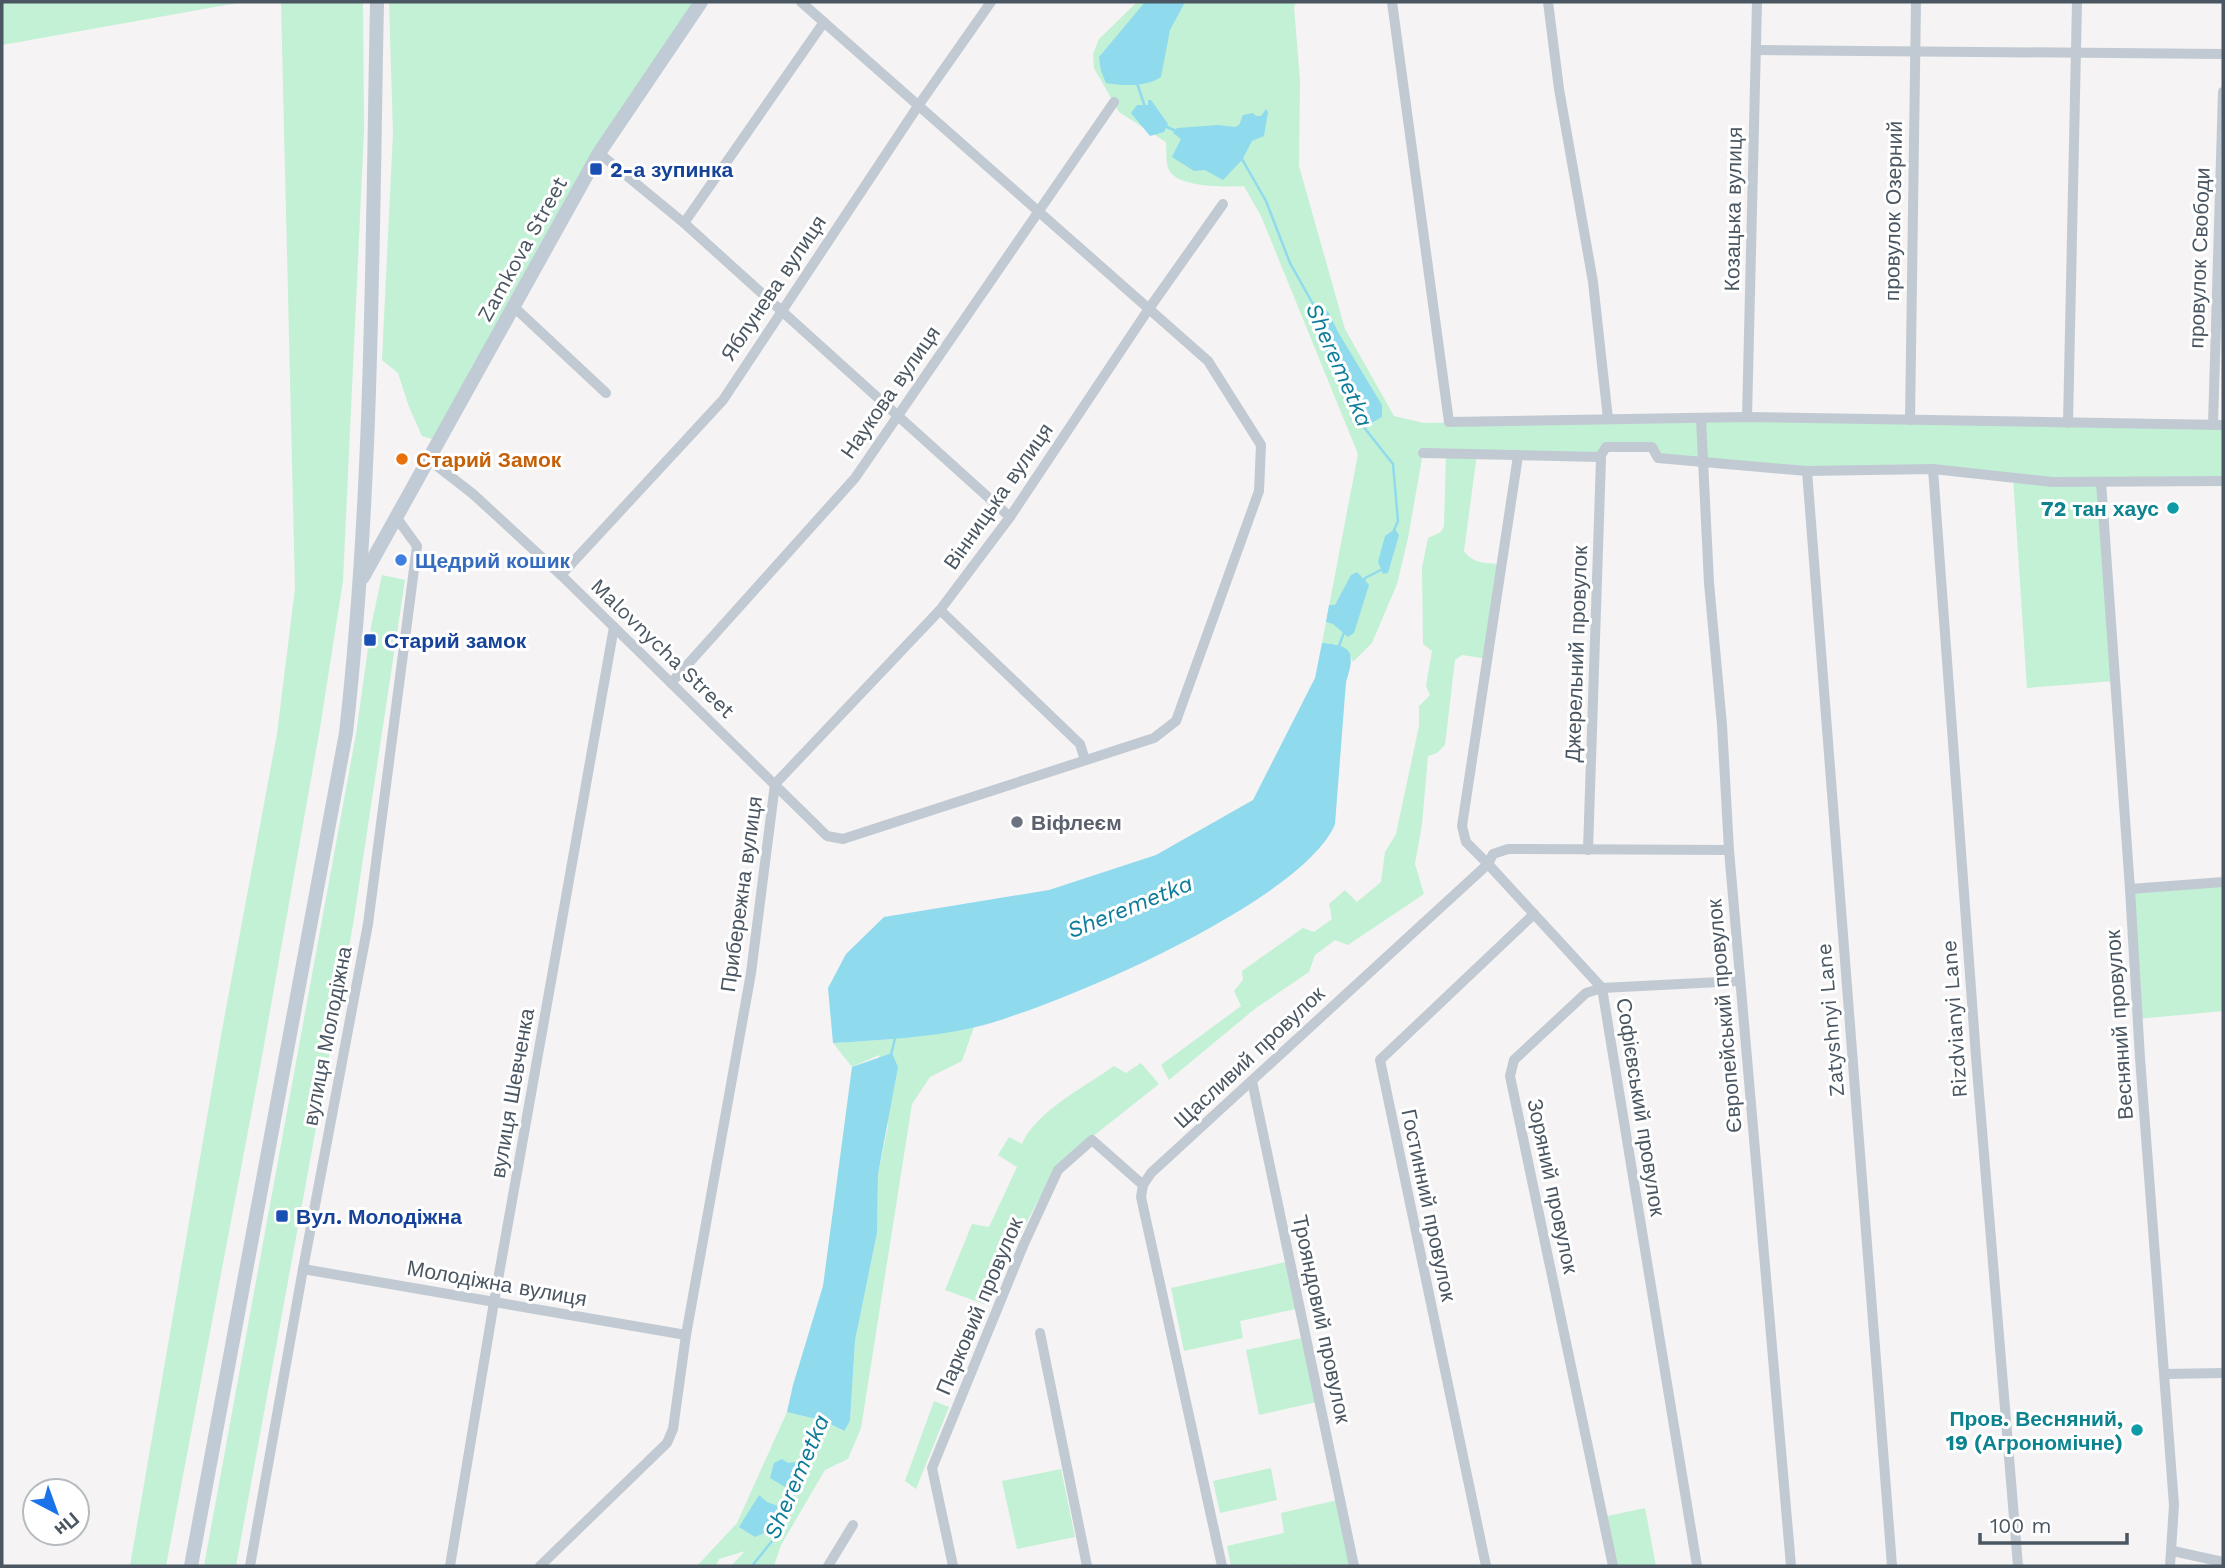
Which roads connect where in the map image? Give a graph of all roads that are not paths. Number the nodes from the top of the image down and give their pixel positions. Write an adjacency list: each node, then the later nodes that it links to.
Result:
1 (377, 2): 45 (main road)
2 (701, 2): 18 (main road, Zamkova Street)
3 (801, 2): 10 (street, Прибережна вулиця)
4 (991, 2): 17 (street, Яблунева вулиця)
5 (1392, 2): 28 (street)
6 (1548, 2): 28 (street)
7 (1757, 2): 11 (street, Козацька вулиця)
8 (1916, 2): 12 (street, провулок Озерний)
9 (2077, 2): 13 (street)
10 (824, 22): 17 (street, Прибережна вулиця); 21 (street)
11 (1757, 50): 12 (street); 27 (street, Козацька вулиця)
12 (1914, 51): 13 (street); 30 (street, провулок Озерний)
13 (2075, 51): 14 (street); 31 (street)
14 (2223, 54)
15 (2223, 92): 32 (street, провулок Свободи)
16 (1114, 102): 20 (street, Наукова вулиця)
17 (918, 106): 20 (street, Прибережна вулиця); 24 (street, Яблунева вулиця)
18 (599, 153): 21 (street); 22 (main road, Zamkova Street)
19 (1223, 205): 23 (street, Вінницька вулиця)
20 (1039, 212): 23 (street, Прибережна вулиця); 26 (street, Наукова вулиця)
21 (684, 223): 24 (street)
22 (514, 307): 25 (street); 35 (main road, Zamkova Street)
23 (1148, 310): 42 (street, Вінницька вулиця); 49 (street, Прибережна вулиця)
24 (781, 311): 26 (street); 44 (street, Яблунева вулиця)
25 (606, 393)
26 (897, 415): 42 (street); 48 (street, Наукова вулиця)
27 (1747, 417): 29 (street); 30 (street)
28 (1608, 419): 29 (street)
29 (1701, 419): 37 (street, Європейський провулок)
30 (1910, 420): 31 (street)
31 (2068, 423): 32 (street)
32 (2218, 425)
33 (1423, 453): 34 (street)
34 (1518, 456): 37 (street); 53 (street, Софієвський провулок)
35 (428, 459): 43 (main road, Zamkova Street); 44 (street, Malovnycha Street)
36 (1601, 459): 51 (street, Джерельний провулок)
37 (1703, 462): 39 (street); 52 (street, Європейський провулок)
38 (1933, 468): 39 (street); 41 (street); 84 (street, Rizdvianyi Lane)
39 (1807, 471): 83 (street, Zatyshnyi Lane)
40 (2223, 481): 41 (street)
41 (2101, 482): 55 (street, Весняний провулок)
42 (1010, 517): 46 (street, Вінницька вулиця)
43 (394, 521): 45 (main road, Zamkova Street); 61 (street, вулиця Молодіжна)
44 (561, 575): 47 (street, Malovnycha Street)
45 (361, 582): 70 (main road)
46 (940, 610): 49 (street); 50 (street, Вінницька вулиця)
47 (614, 627): 48 (street, Malovnycha Street); 62 (street, вулиця Шевченка)
48 (671, 682): 50 (street, Malovnycha Street)
49 (1085, 760): 50 (street, Прибережна вулиця)
50 (775, 784): 64 (street, Прибережна вулиця)
51 (1588, 850): 52 (street, Щасливий провулок); 53 (street, Щасливий провулок)
52 (1729, 850): 57 (street, Європейський провулок)
53 (1488, 864): 56 (street, Софієвський провулок); 59 (street, Щасливий провулок)
54 (2223, 882): 55 (street)
55 (2130, 889): 66 (street, Весняний провулок)
56 (1534, 914): 58 (street, Софієвський провулок); 79 (street, Гостинний провулок)
57 (1740, 981): 58 (street, Зоряний провулок); 82 (street, Європейський провулок)
58 (1602, 988): 80 (street, Зоряний провулок); 81 (street, Софієвський провулок)
59 (1252, 1081): 60 (street, Щасливий провулок); 78 (street, Трояндовий провулок)
60 (1143, 1185): 75 (street, Парковий провулок); 77 (street)
61 (303, 1269): 62 (street, Молодіжна вулиця); 71 (street, вулиця Молодіжна)
62 (494, 1303): 64 (street, Молодіжна вулиця); 72 (street, вулиця Шевченка)
63 (1040, 1333): 76 (street)
64 (686, 1335): 73 (street, Прибережна вулиця)
65 (2223, 1373): 66 (street)
66 (2165, 1374): 68 (street, Весняний провулок)
67 (853, 1525): 74 (street)
68 (2173, 1551): 69 (street); 85 (street, Весняний провулок)
69 (2223, 1563)
70 (191, 1566)
71 (250, 1566)
72 (450, 1566)
73 (540, 1566)
74 (828, 1566)
75 (953, 1566)
76 (1087, 1566)
77 (1222, 1566)
78 (1354, 1566)
79 (1486, 1566)
80 (1613, 1566)
81 (1697, 1566)
82 (1791, 1566)
83 (1892, 1566)
84 (2018, 1566)
85 (2171, 1566)

